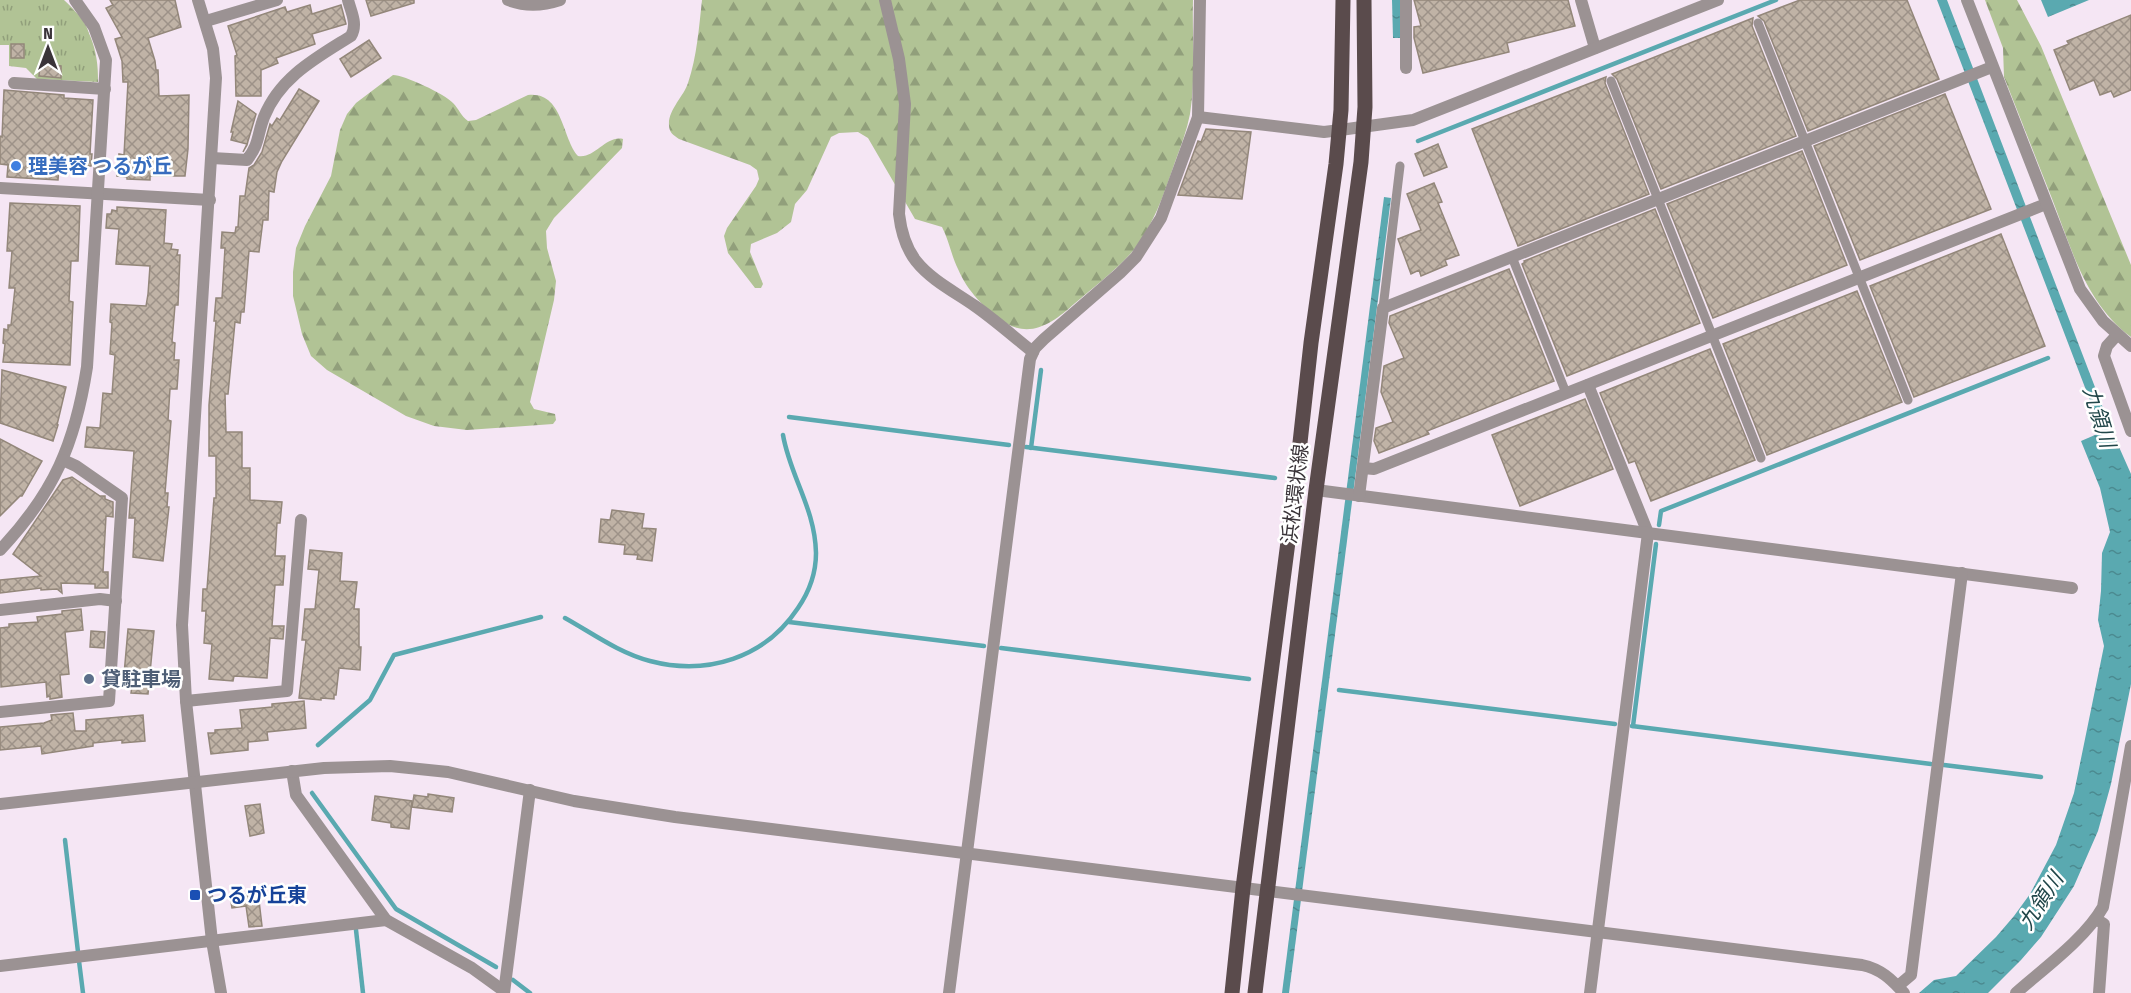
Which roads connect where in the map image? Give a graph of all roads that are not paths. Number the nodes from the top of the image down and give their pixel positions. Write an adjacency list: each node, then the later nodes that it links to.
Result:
1 (75, 0): 22 (street)
2 (198, 0): 15 (street)
3 (277, 0): 15 (street)
4 (348, 0): 27 (street)
5 (508, 0): 6 (street)
6 (560, 0)
7 (885, 0): 40 (street)
8 (1200, 0): 23 (street)
9 (1343, 0): 25 (main road, 浜松環状線)
10 (1365, 0): 24 (main road, 浜松環状線)
11 (1406, 0): 18 (street)
12 (1581, 0): 17 (street)
13 (1718, 0): 17 (street)
14 (1967, 0): 19 (street)
15 (206, 21): 27 (street)
16 (1758, 23): 26 (lane)
17 (1595, 48): 24 (street)
18 (1406, 68)
19 (1988, 68): 26 (street); 33 (street)
20 (1611, 81): 31 (lane)
21 (14, 83): 22 (street)
22 (105, 88): 30 (street)
23 (1198, 117): 25 (street); 40 (street)
24 (1364, 126): 25 (street); 48 (main road, 浜松環状線)
25 (1340, 130): 65 (main road, 浜松環状線)
26 (1805, 141): 31 (street); 35 (lane)
27 (212, 158): 32 (street)
28 (1400, 166): 36 (lane)
29 (0, 188): 30 (street)
30 (98, 194): 32 (street); 46 (street)
31 (1658, 199): 34 (street); 38 (lane)
32 (210, 200): 57 (street)
33 (2041, 205): 35 (street); 37 (street)
34 (1512, 257): 36 (street); 42 (lane)
35 (1859, 277): 38 (street); 43 (lane)
36 (1383, 308): 47 (street)
37 (2117, 335): 39 (street); 44 (street)
38 (1712, 336): 41 (street); 45 (lane)
39 (2131, 346)
40 (1033, 352): 64 (street)
41 (1587, 385): 42 (street); 51 (street)
42 (1566, 393): 47 (street)
43 (1908, 400)
44 (2131, 431)
45 (1761, 458)
46 (63, 460): 52 (street); 55 (street)
47 (1363, 468): 49 (street)
48 (1316, 490): 49 (street); 66 (main road, 浜松環状線)
49 (1358, 496): 51 (street)
50 (301, 520): 57 (street)
51 (1648, 533): 53 (street); 69 (street)
52 (0, 550)
53 (1962, 573): 54 (street); 72 (street)
54 (2072, 588)
55 (116, 600): 56 (street); 58 (street)
56 (0, 610)
57 (186, 700): 61 (street)
58 (0, 712)
59 (2131, 746): 67 (street)
60 (292, 771): 61 (street); 62 (street); 68 (street)
61 (195, 782): 63 (street); 70 (street)
62 (530, 790): 64 (street); 73 (street)
63 (0, 804)
64 (967, 855): 65 (street); 75 (street)
65 (1243, 888): 66 (street); 76 (main road, 浜松環状線)
66 (1268, 891): 69 (street); 77 (main road, 浜松環状線)
67 (2096, 919): 79 (street); 80 (street)
68 (386, 920): 70 (street); 73 (street)
69 (1598, 932): 72 (street); 78 (street)
70 (212, 941): 71 (street); 74 (street)
71 (0, 966)
72 (1901, 990)
73 (504, 992)
74 (221, 993)
75 (949, 993)
76 (1232, 993)
77 (1255, 993)
78 (1590, 993)
79 (2016, 993)
80 (2099, 993)

